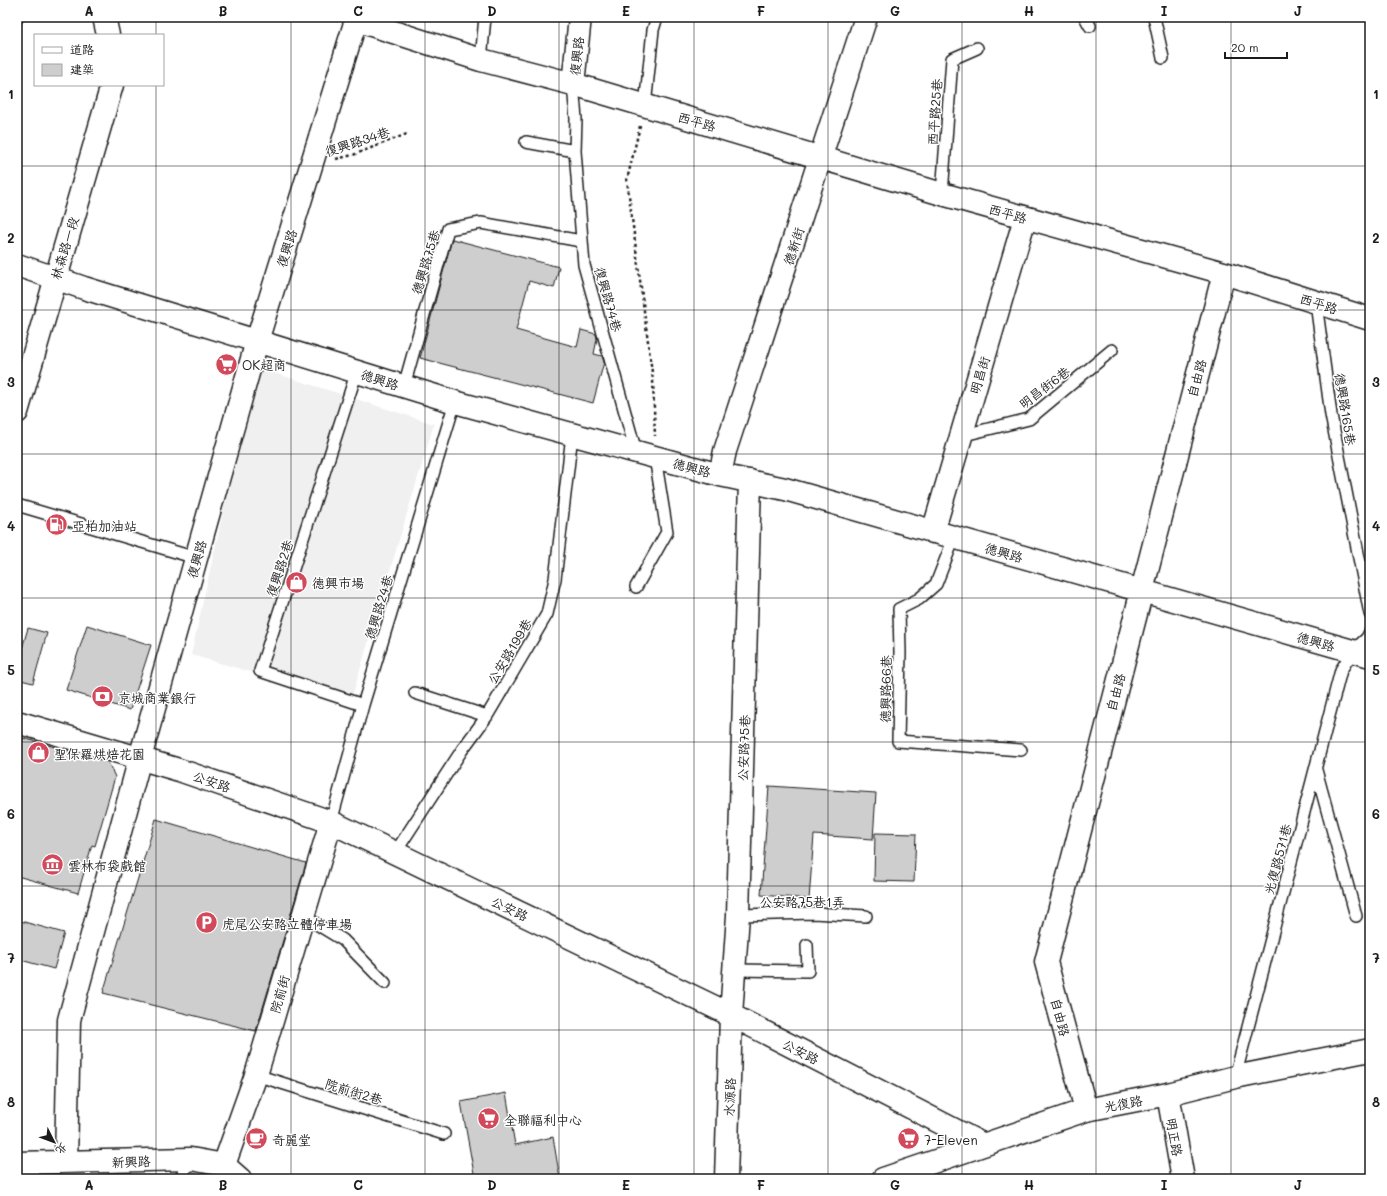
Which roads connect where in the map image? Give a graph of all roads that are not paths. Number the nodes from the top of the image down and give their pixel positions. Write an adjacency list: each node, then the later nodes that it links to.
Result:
1 (104, 17): 7 (street)
2 (485, 17): 10 (lane)
3 (580, 17): 11 (street, 復興路)
4 (657, 17): 13 (lane)
5 (866, 17): 16 (street, 德新街)
6 (1154, 17): 9 (lane)
7 (108, 34)
8 (977, 48): 17 (lane, 西平路25巷)
9 (1163, 58)
10 (481, 60): 11 (street, 復興路); 25 (street, 復興路)
11 (573, 84): 13 (street, 西平路); 15 (lane, 復興路74巷)
12 (112, 86): 22 (street, 林森路一段)
13 (645, 106): 16 (street, 西平路)
14 (526, 142): 15 (lane)
15 (575, 151): 19 (lane, 復興路74巷)
16 (822, 158): 17 (street, 西平路); 34 (street, 德新街)
17 (942, 194): 18 (street, 西平路)
18 (1025, 218): 21 (street, 西平路); 32 (street, 明昌街)
19 (581, 241): 28 (lane, 德興路75巷); 33 (lane, 復興路74巷)
20 (17, 265): 22 (street, 德興路)
21 (1224, 273): 23 (street, 西平路); 41 (street, 自由路)
22 (55, 278): 25 (street, 德興路); 30 (street, 林森路一段)
23 (1316, 303): 24 (street, 西平路); 42 (lane, 德興路165巷)
24 (1370, 319)
25 (257, 341): 27 (street, 德興路); 39 (street, 復興路)
26 (1112, 350): 32 (lane, 明昌街6巷)
27 (357, 371): 28 (street, 德興路); 46 (lane, 復興路2巷)
28 (404, 386): 29 (street, 德興路)
29 (455, 402): 31 (street, 德興路); 46 (lane, 德興路24巷)
30 (17, 412)
31 (572, 435): 33 (street, 德興路); 47 (lane, 公安路199巷)
32 (960, 436): 37 (street, 明昌街)
33 (646, 454): 34 (street, 德興路); 40 (lane, 復興路74巷)
34 (720, 475): 35 (street, 德興路)
35 (750, 481): 37 (street, 德興路); 55 (street, 公安路75巷)
36 (17, 505): 39 (lane)
37 (933, 532): 38 (street, 德興路)
38 (954, 538): 41 (street, 德興路); 49 (lane, 德興路66巷)
39 (196, 558): 50 (street, 復興路)
40 (636, 587)
41 (1140, 591): 44 (street, 德興路); 66 (street, 自由路)
42 (1370, 614)
43 (1370, 632): 44 (lane)
44 (1362, 654): 51 (lane, 光復路571巷)
45 (415, 693): 47 (lane)
46 (363, 705): 52 (lane, 德興路24巷)
47 (487, 716): 53 (lane, 公安路199巷)
48 (17, 722): 50 (street, 公安路)
49 (1021, 750)
50 (140, 758): 52 (street, 公安路); 70 (street, 復興路)
51 (1316, 768): 57 (lane); 64 (lane, 光復路571巷)
52 (332, 822): 53 (street, 公安路); 54 (street, 院前街)
53 (395, 853): 61 (street, 公安路)
54 (302, 915): 60 (lane); 63 (street, 院前街)
55 (738, 915): 56 (lane, 公安路75巷1弄); 59 (street, 公安路75巷)
56 (866, 916)
57 (1356, 916)
58 (807, 945): 59 (lane)
59 (734, 970): 61 (street, 公安路75巷)
60 (385, 983)
61 (730, 1015): 68 (street, 公安路); 74 (street, 水源路)
62 (1370, 1050): 64 (street, 光復路)
63 (256, 1075): 67 (lane, 院前街2巷); 72 (street, 院前街)
64 (1235, 1077): 65 (street, 光復路)
65 (1168, 1094): 66 (street, 光復路); 76 (street, 明正路)
66 (1086, 1110): 68 (street, 光復路)
67 (444, 1134)
68 (982, 1144): 75 (street, 光復路)
69 (191, 1159): 70 (street, 新興路); 72 (street, 新興路); 73 (lane)
70 (66, 1162): 71 (street, 新興路)
71 (17, 1163)
72 (232, 1172)
73 (180, 1179)
74 (726, 1179)
75 (883, 1179)
76 (1182, 1179)

